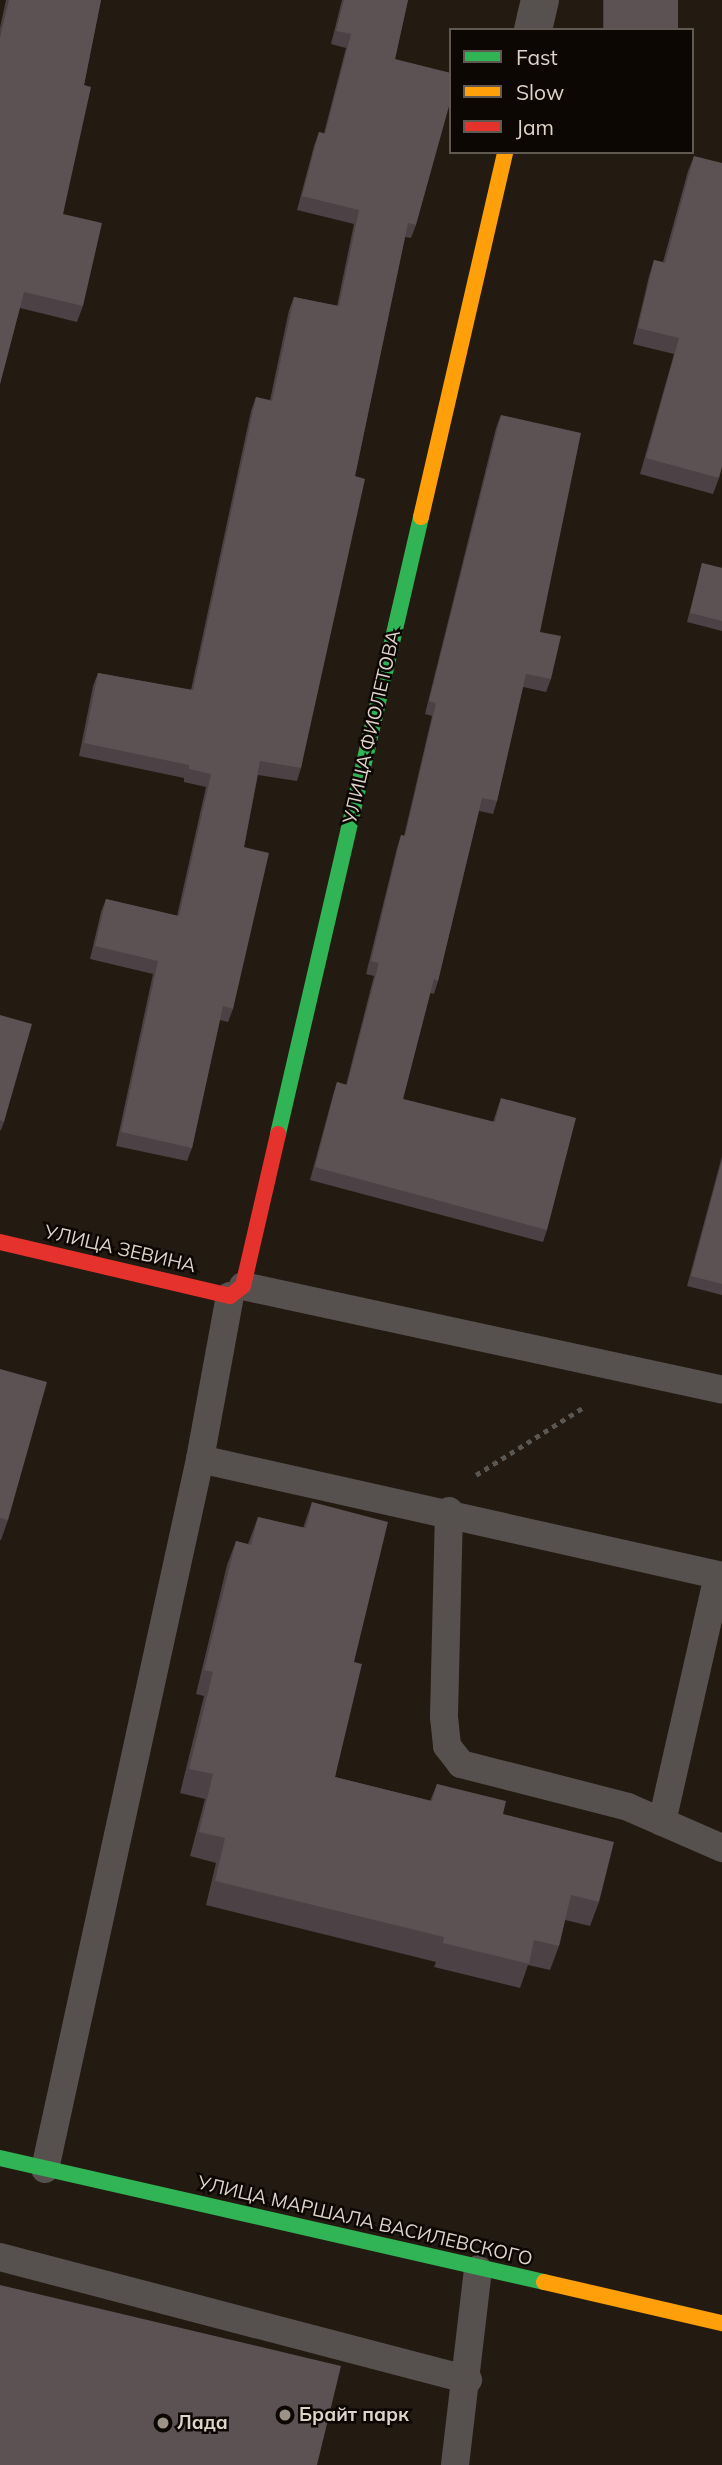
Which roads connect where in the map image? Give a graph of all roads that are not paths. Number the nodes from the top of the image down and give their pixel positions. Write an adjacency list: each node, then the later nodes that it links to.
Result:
1 (540, 0): 2 (street)
2 (533, 28)
3 (505, 154): 5 (street, УЛИЦА ФИОЛЕТОВА)
4 (0, 1242): 5 (street, УЛИЦА ЗЕВИНА)
5 (236, 1291): 6 (lane); 7 (lane)
6 (722, 1390)
7 (200, 1459): 8 (lane); 13 (lane)
8 (438, 1509): 9 (lane); 10 (lane)
9 (720, 1575): 10 (lane)
10 (663, 1822): 11 (lane)
11 (722, 1848)
12 (0, 2158): 13 (street, УЛИЦА МАРШАЛА ВАСИЛЕВСКОГО)
13 (45, 2169): 15 (street, УЛИЦА МАРШАЛА ВАСИЛЕВСКОГО)
14 (0, 2257): 17 (lane)
15 (478, 2269): 16 (street, УЛИЦА МАРШАЛА ВАСИЛЕВСКОГО); 17 (lane)
16 (722, 2323)
17 (468, 2381): 18 (lane)
18 (455, 2465)

